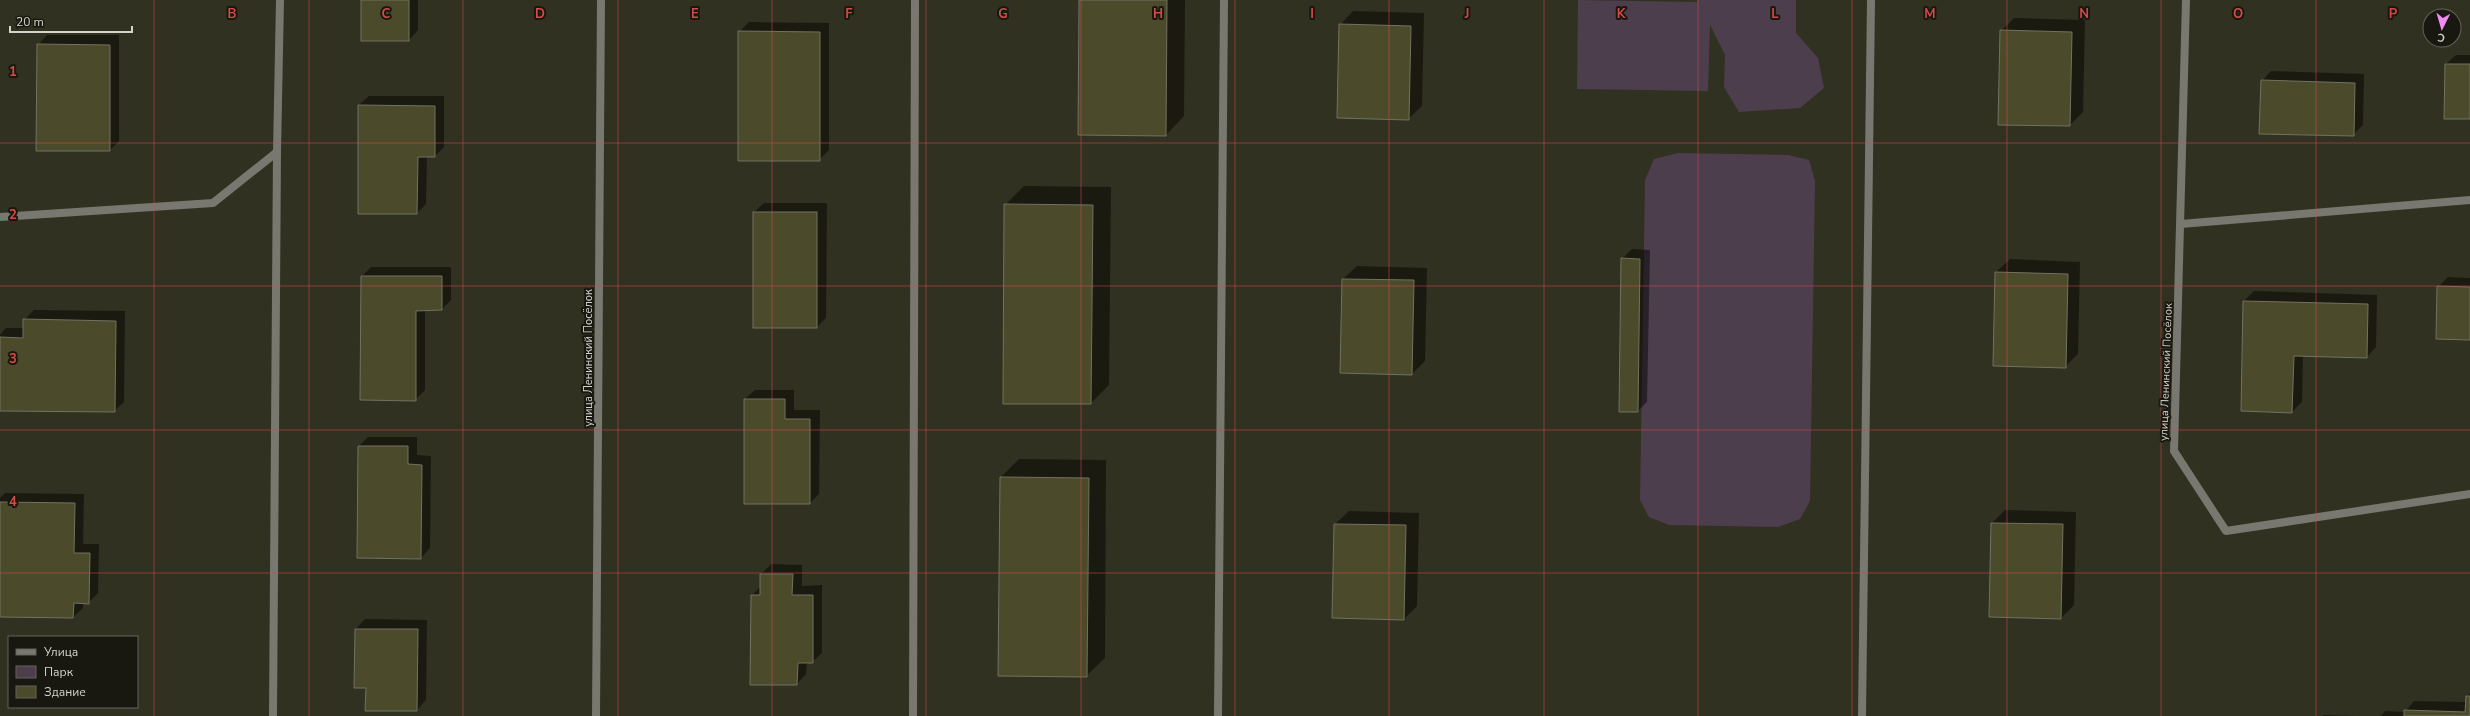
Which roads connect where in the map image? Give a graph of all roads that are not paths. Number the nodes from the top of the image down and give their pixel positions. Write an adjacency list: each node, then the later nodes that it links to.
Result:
1 (280, 0): 7 (street)
2 (601, 0): 13 (street, улица Ленинский Посёлок)
3 (915, 0): 14 (street)
4 (1224, 0): 15 (street)
5 (1872, 0): 16 (street)
6 (2186, 0): 10 (street, улица Ленинский Посёлок)
7 (277, 152): 9 (street); 12 (street)
8 (2470, 200): 10 (street)
9 (0, 217)
10 (2181, 224): 11 (street, улица Ленинский Посёлок)
11 (2470, 494)
12 (273, 716)
13 (596, 716)
14 (913, 716)
15 (1218, 716)
16 (1862, 716)

